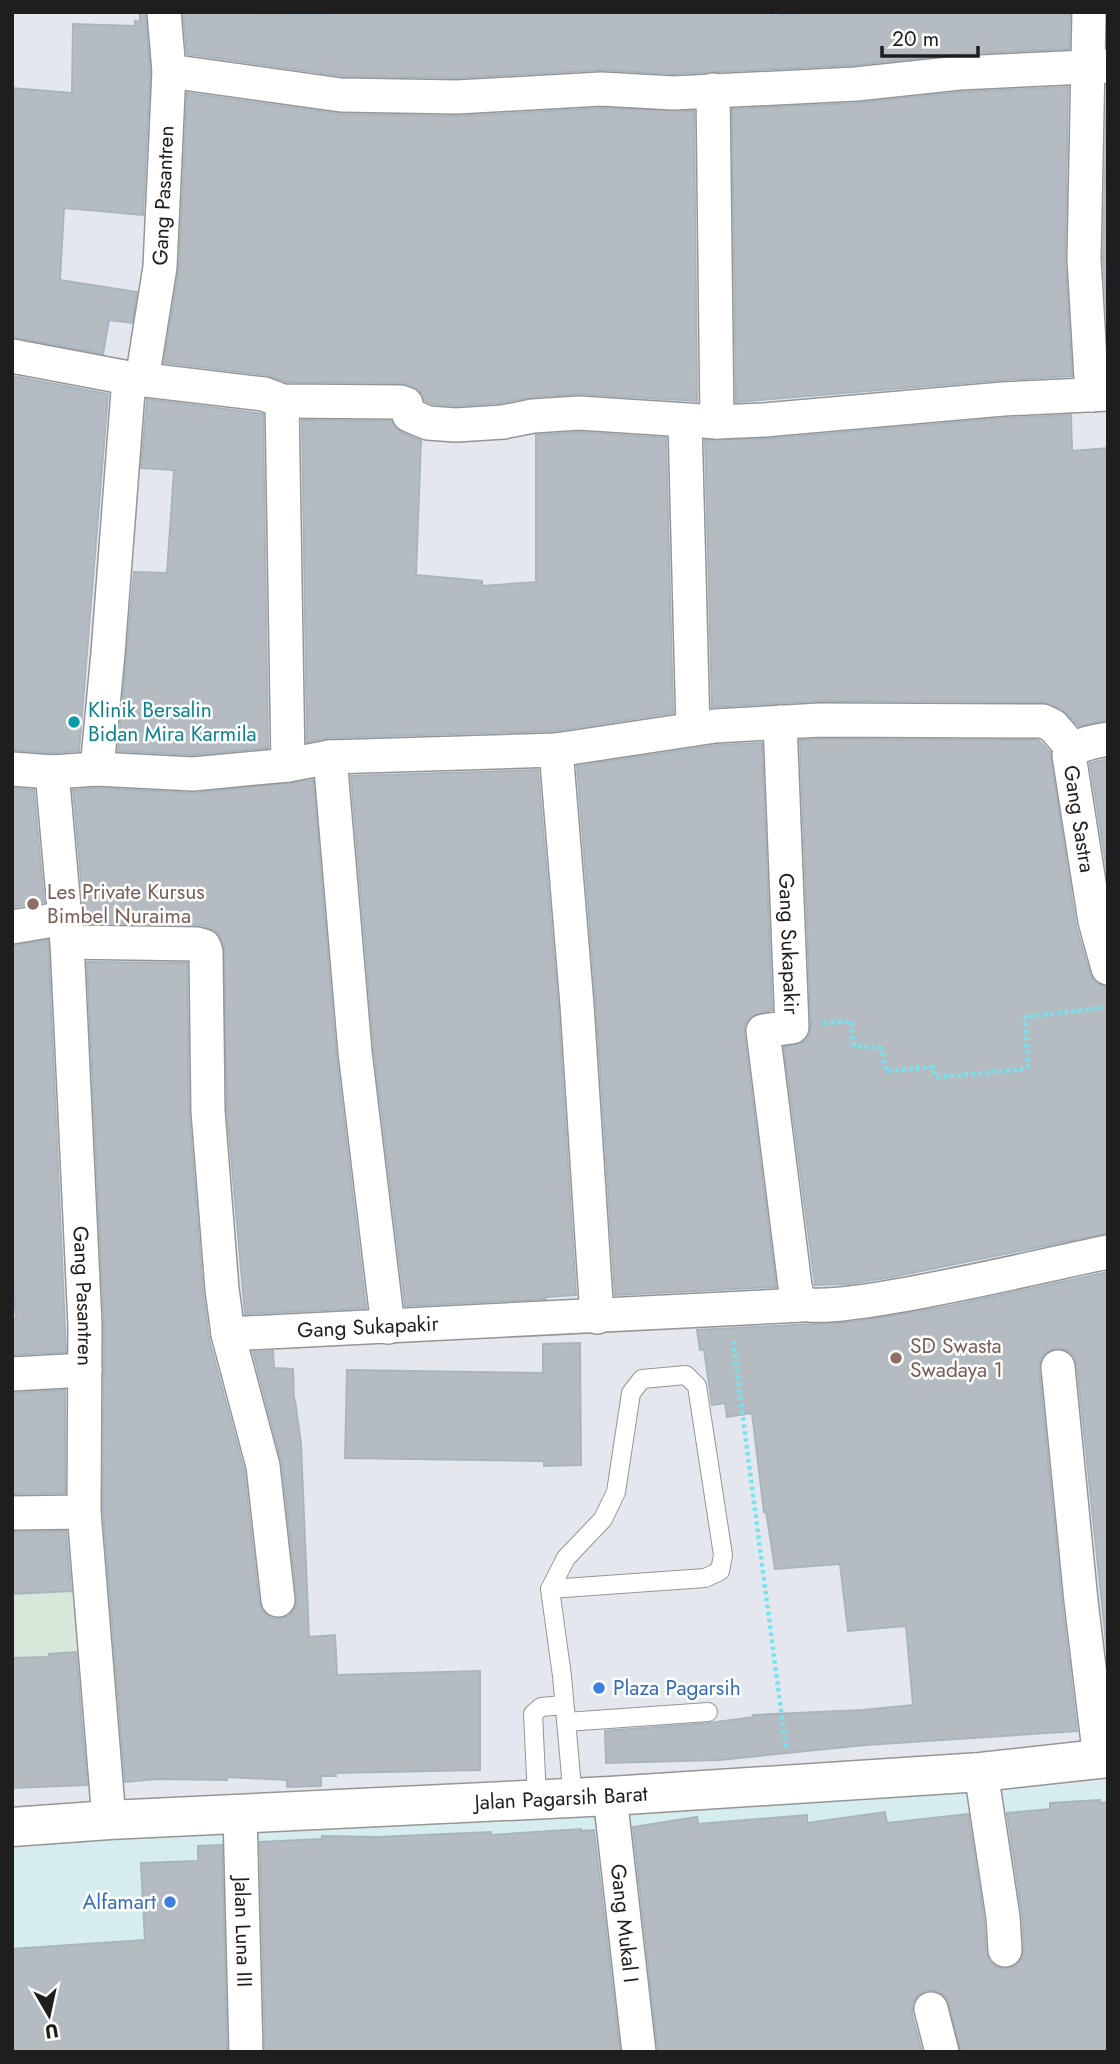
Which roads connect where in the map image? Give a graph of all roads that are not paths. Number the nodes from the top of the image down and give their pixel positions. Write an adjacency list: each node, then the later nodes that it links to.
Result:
1 (164, 12): 4 (street, Gang Pasantren)
2 (1089, 12): 3 (street)
3 (1098, 67): 5 (street); 8 (street)
4 (169, 71): 5 (street); 7 (street, Gang Pasantren)
5 (712, 90): 11 (street)
6 (12, 356): 7 (street)
7 (136, 379): 9 (street); 20 (street, Gang Pasantren)
8 (1100, 395): 11 (street)
9 (282, 401): 10 (street); 18 (street)
10 (685, 421): 11 (street); 13 (street)
11 (717, 422)
12 (780, 722): 13 (street); 16 (street); 26 (street, Gang Sukapakir)
13 (694, 729): 15 (street)
14 (1108, 739): 16 (street, Gang Sastra)
15 (555, 750): 17 (street); 27 (street)
16 (1073, 750): 24 (street, Gang Sastra)
17 (330, 757): 18 (street); 28 (street)
18 (288, 765): 20 (street)
19 (12, 769): 21 (street)
20 (97, 769): 21 (street)
21 (52, 772): 23 (street, Gang Pasantren)
22 (12, 927): 23 (street)
23 (66, 930): 29 (street); 31 (street, Gang Pasantren)
24 (1108, 968)
25 (1108, 1252): 26 (street, Gang Sukapakir)
26 (802, 1305): 27 (street, Gang Sukapakir)
27 (597, 1317): 28 (street, Gang Sukapakir)
28 (388, 1327): 29 (street, Gang Sukapakir)
29 (228, 1334): 36 (street)
30 (1058, 1367): 39 (street)
31 (85, 1370): 32 (street); 33 (street, Gang Pasantren)
32 (12, 1374)
33 (84, 1512): 34 (street); 44 (street, Gang Pasantren)
34 (12, 1514)
35 (550, 1589): 35 (lane); 38 (lane)
36 (278, 1600)
37 (708, 1712): 38 (lane)
38 (565, 1714): 42 (lane); 42 (lane)
39 (1104, 1758): 40 (street, Jalan Pagarsih Barat)
40 (981, 1772): 41 (street, Jalan Pagarsih Barat); 46 (street)
41 (610, 1796): 42 (street, Jalan Pagarsih Barat); 49 (street, Gang Mukal I)
42 (554, 1797): 43 (street, Jalan Pagarsih Barat)
43 (240, 1813): 44 (street, Jalan Pagarsih Barat); 48 (street, Jalan Luna III)
44 (109, 1820): 45 (street, Jalan Pagarsih Barat)
45 (12, 1827)
46 (1005, 1950)
47 (930, 2009): 50 (street)
48 (246, 2052)
49 (639, 2052)
50 (942, 2052)

